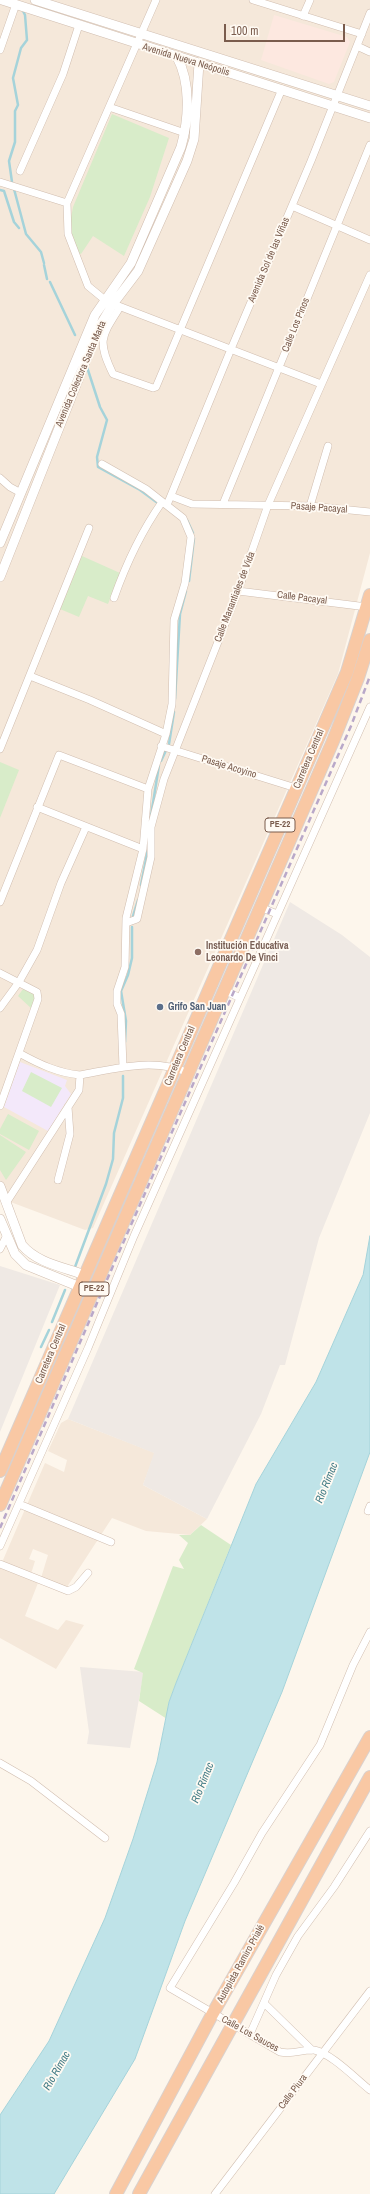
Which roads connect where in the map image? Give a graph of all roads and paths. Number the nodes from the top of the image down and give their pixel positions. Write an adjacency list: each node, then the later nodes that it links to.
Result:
1 (2, 0): 6 (street, Avenida Nueva Neópolis)
2 (35, 0): 11 (street, Avenida Nueva Neópolis)
3 (156, 0): 11 (street)
4 (253, 0): 8 (street)
5 (310, 0): 8 (street)
6 (16, 4): 9 (street, Avenida Nueva Neópolis); 14 (street)
7 (370, 13): 10 (street, Avenida Sol de las Viñas)
8 (303, 16): 10 (street)
9 (78, 25): 12 (street, Avenida Nueva Neópolis); 26 (street)
10 (362, 34): 13 (street, Avenida Sol de las Viñas)
11 (140, 35): 12 (street); 19 (street, Avenida Nueva Neópolis)
12 (136, 44): 16 (street, Avenida Nueva Neópolis); 22 (street)
13 (357, 46): 15 (street); 19 (street, Avenida Sol de las Viñas)
14 (0, 50)
15 (370, 52)
16 (177, 57): 17 (street, Avenida Nueva Neópolis); 24 (street, Avenida Colectora Santa Marta)
17 (200, 63): 18 (street, Avenida Nueva Neópolis); 33 (street, Avenida Colectora Santa Marta)
18 (282, 90): 20 (street, Avenida Nueva Neópolis); 34 (street)
19 (336, 96): 20 (street, Avenida Sol de las Viñas); 21 (street, Avenida Nueva Neópolis)
20 (332, 105): 23 (street, Avenida Nueva Neópolis); 29 (street, Avenida Sol de las Viñas)
21 (370, 106)
22 (109, 107): 24 (street); 28 (street)
23 (370, 118)
24 (185, 133): 33 (street, Avenida Colectora Santa Marta)
25 (370, 145): 30 (street, Calle Los Pinos)
26 (20, 171)
27 (0, 182): 28 (street)
28 (67, 203): 33 (street)
29 (292, 206): 30 (street); 35 (street, Avenida Sol de las Viñas)
30 (337, 226): 31 (street); 36 (street, Calle Los Pinos)
31 (370, 240)
32 (370, 275): 37 (street, Calle Manantiales de Vida)
33 (112, 303): 34 (street); 34 (street); 41 (street, Avenida Colectora Santa Marta); 50 (street, Avenida Colectora Santa Marta)
34 (179, 329): 35 (street)
35 (230, 349): 36 (street); 42 (street, Avenida Sol de las Viñas)
36 (278, 368): 37 (street); 44 (street, Calle Los Pinos)
37 (321, 384): 45 (street, Calle Manantiales de Vida)
38 (328, 446): 46 (street)
39 (102, 464): 43 (street)
40 (0, 478): 41 (street)
41 (21, 493): 49 (street, Avenida Colectora Santa Marta)
42 (171, 496): 43 (street, Avenida Sol de las Viñas); 44 (street, Pasaje Pacayal)
43 (165, 504): 53 (street, Avenida Sol de las Viñas); 58 (street)
44 (223, 504): 45 (street, Pasaje Pacayal)
45 (268, 505): 46 (street, Pasaje Pacayal); 51 (street, Calle Manantiales de Vida)
46 (310, 506): 47 (street, Pasaje Pacayal)
47 (370, 512)
48 (89, 528): 56 (street)
49 (0, 543)
50 (0, 577)
51 (238, 591): 54 (street, Calle Pacayal); 61 (street, Calle Manantiales de Vida)
52 (370, 595): 54 (highway, Carretera Central / PE-22)
53 (114, 598)
54 (367, 607): 62 (highway, Carretera Central / PE-22)
55 (370, 640): 68 (highway, Carretera Central / PE-22)
56 (30, 676): 58 (street); 60 (street)
57 (370, 708): 69 (street)
58 (166, 734): 59 (street)
59 (161, 746): 61 (street, Pasaje Acoyino); 63 (street)
60 (0, 749)
61 (174, 750): 62 (street, Pasaje Acoyino); 70 (street, Calle Manantiales de Vida)
62 (296, 788): 78 (highway, Carretera Central / PE-22)
63 (148, 789): 64 (street); 66 (street)
64 (37, 807): 65 (street); 67 (street)
65 (86, 827): 66 (street); 72 (street)
66 (143, 849): 70 (street)
67 (0, 902)
68 (260, 907): 69 (street); 73 (highway, Carretera Central / PE-22)
69 (277, 914): 74 (street)
70 (126, 923): 77 (street)
71 (0, 973): 72 (street)
72 (19, 982): 75 (street); 76 (street)
73 (224, 990): 74 (street); 79 (highway, Carretera Central / PE-22)
74 (240, 998): 95 (street)
75 (0, 1008)
76 (19, 1053): 80 (street); 81 (street)
77 (123, 1067): 78 (street); 80 (street)
78 (175, 1067): 79 (street); 89 (highway, Carretera Central / PE-22)
79 (188, 1073): 92 (highway, Carretera Central / PE-22)
80 (80, 1075): 82 (street)
81 (0, 1106)
82 (68, 1107): 83 (street); 85 (street)
83 (58, 1180)
84 (0, 1186): 85 (street)
85 (6, 1203): 89 (street)
86 (0, 1219): 87 (street)
87 (6, 1236): 88 (street); 90 (street)
88 (0, 1249)
89 (85, 1275): 90 (highway, Carretera Central / PE-22)
90 (80, 1287): 91 (highway, Carretera Central / PE-22)
91 (17, 1432): 92 (highway); 93 (highway, Carretera Central / PE-22)
92 (30, 1437): 94 (highway, Carretera Central / PE-22)
93 (0, 1471)
94 (0, 1504)
95 (19, 1504): 96 (street); 97 (street)
96 (111, 1542)
97 (0, 1546)
98 (0, 1564): 99 (street)
99 (88, 1573)
100 (370, 1632): 108 (street, Calle Los Sauces)
101 (370, 1737): 108 (highway, Autopista Ramiro Prialé)
102 (0, 1764): 105 (street)
103 (370, 1777): 109 (highway)
104 (370, 1831): 107 (street)
105 (105, 1838)
106 (370, 1991): 112 (street, Calle Piura)
107 (264, 2003): 110 (street); 111 (street)
108 (214, 2014): 109 (street, Calle Los Sauces); 114 (highway, Autopista Ramiro Prialé)
109 (234, 2025): 110 (street, Calle Los Sauces); 115 (highway)
110 (250, 2034): 111 (street, Calle Los Sauces)
111 (312, 2050): 112 (street, Calle Los Sauces)
112 (323, 2052): 113 (street, Calle Los Sauces); 116 (street, Calle Piura)
113 (370, 2090)
114 (116, 2194)
115 (139, 2194)
116 (215, 2194)

